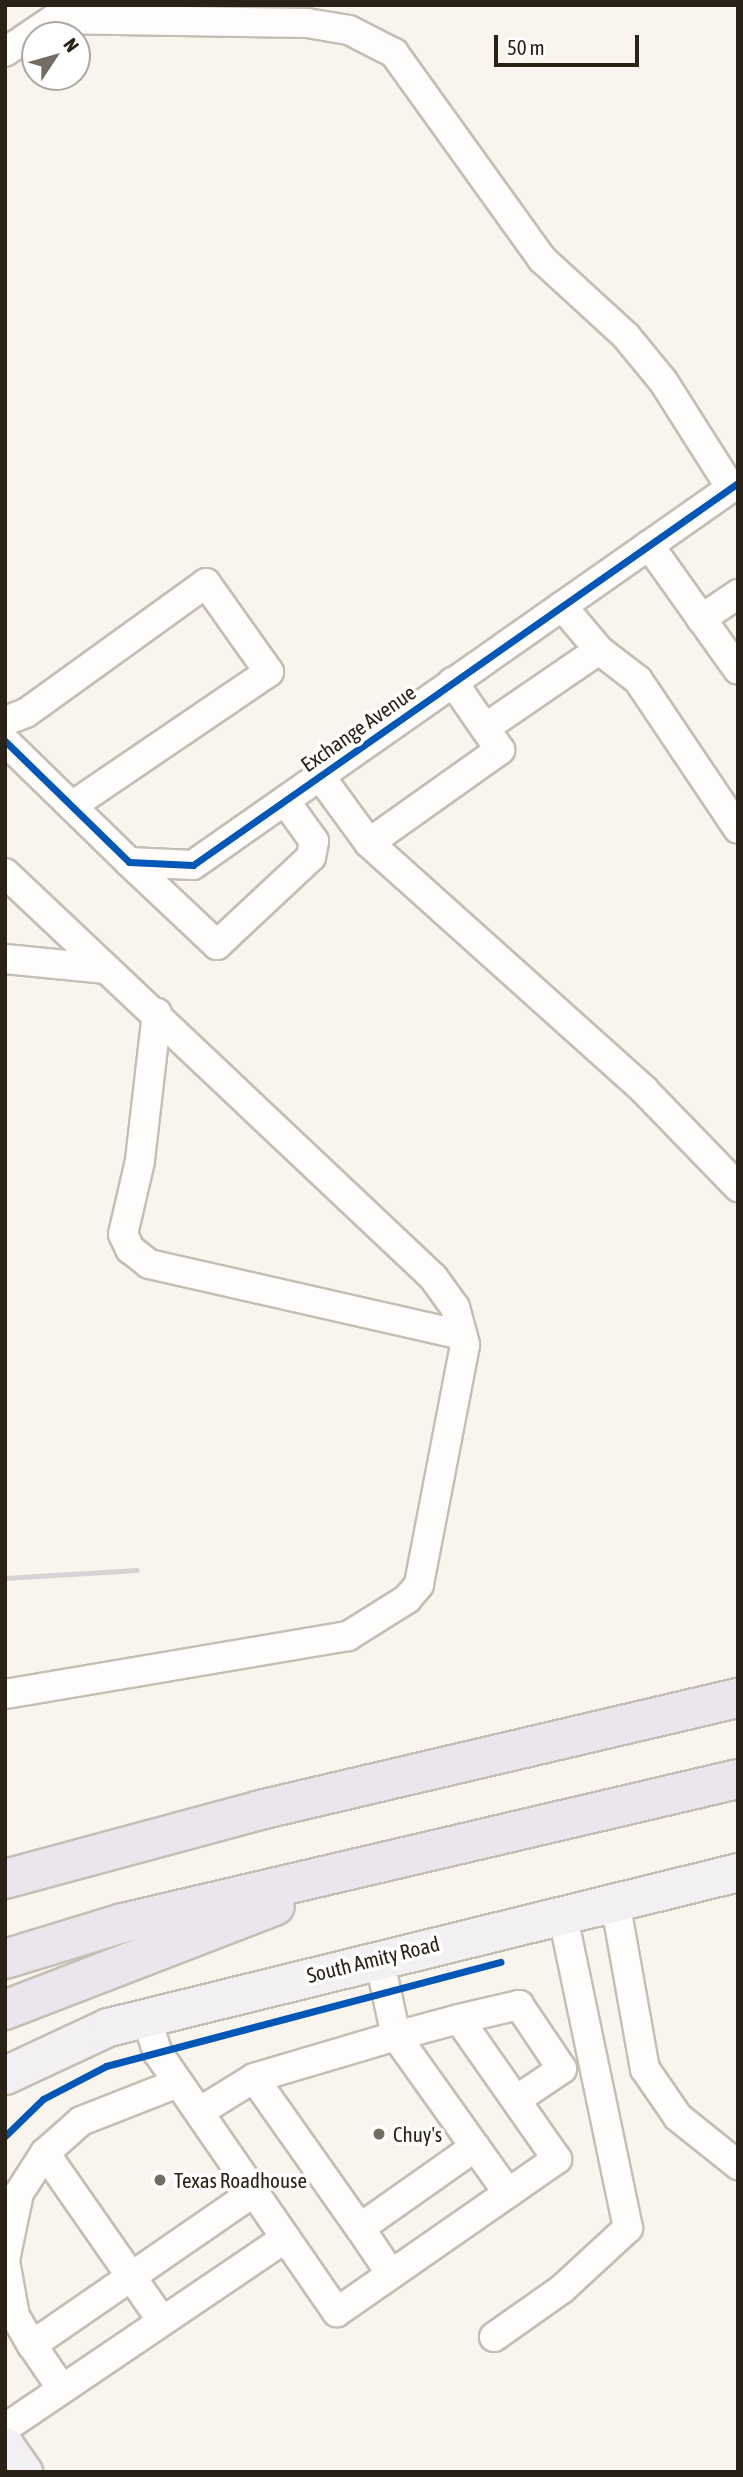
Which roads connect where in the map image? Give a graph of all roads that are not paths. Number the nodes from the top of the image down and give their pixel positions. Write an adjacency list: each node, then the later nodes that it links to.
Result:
1 (5, 52): 2 (street)
2 (734, 485): 3 (street, Exchange Avenue)
3 (649, 545): 5 (street, Exchange Avenue); 6 (street)
4 (738, 594): 6 (street)
5 (562, 606): 7 (street); 9 (street, Exchange Avenue)
6 (701, 619): 8 (street)
7 (599, 650): 11 (street); 16 (street)
8 (738, 670)
9 (453, 682): 11 (street); 13 (street, Exchange Avenue)
10 (5, 721): 15 (street)
11 (485, 728): 17 (street)
12 (5, 741): 15 (street)
13 (320, 776): 14 (street, Exchange Avenue); 17 (street)
14 (285, 801): 18 (street, Exchange Avenue); 18 (street)
15 (72, 806): 18 (street)
16 (738, 830)
17 (369, 843): 23 (street)
18 (129, 862)
19 (5, 873): 21 (street)
20 (5, 959): 21 (street)
21 (107, 968): 22 (street)
22 (157, 1013): 24 (street); 24 (street)
23 (738, 1187)
24 (463, 1335): 25 (street)
25 (5, 1694)
26 (738, 1698): 30 (highway)
27 (738, 1779): 28 (highway)
28 (426, 1848): 34 (highway); 35 (highway)
29 (738, 1872): 31 (main road, South Amity Road)
30 (5, 1880)
31 (615, 1901): 32 (main road, South Amity Road); 46 (street)
32 (562, 1912): 33 (main road, South Amity Road); 55 (street)
33 (379, 1958): 36 (main road, South Amity Road); 38 (street)
34 (5, 1959)
35 (5, 2010)
36 (146, 2017): 40 (main road, South Amity Road); 41 (street)
37 (459, 2020): 38 (street); 42 (street); 42 (street)
38 (396, 2036): 39 (street); 44 (street)
39 (254, 2078): 43 (street); 49 (street)
40 (9, 2081)
41 (178, 2083): 43 (street); 45 (street)
42 (516, 2100): 48 (street)
43 (199, 2112): 47 (street)
44 (475, 2147): 48 (street); 49 (street)
45 (45, 2153): 51 (street); 53 (street)
46 (738, 2165)
47 (254, 2192): 50 (street); 53 (street)
48 (508, 2193): 52 (street)
49 (360, 2228): 52 (street)
50 (286, 2238): 52 (street); 54 (street)
51 (5, 2261): 56 (street)
52 (391, 2274)
53 (131, 2277): 54 (street); 56 (street)
54 (162, 2321): 57 (street)
55 (494, 2337)
56 (32, 2346): 57 (street)
57 (62, 2389): 58 (street)
58 (5, 2428)
59 (5, 2446): 60 (main road)
60 (23, 2472)

